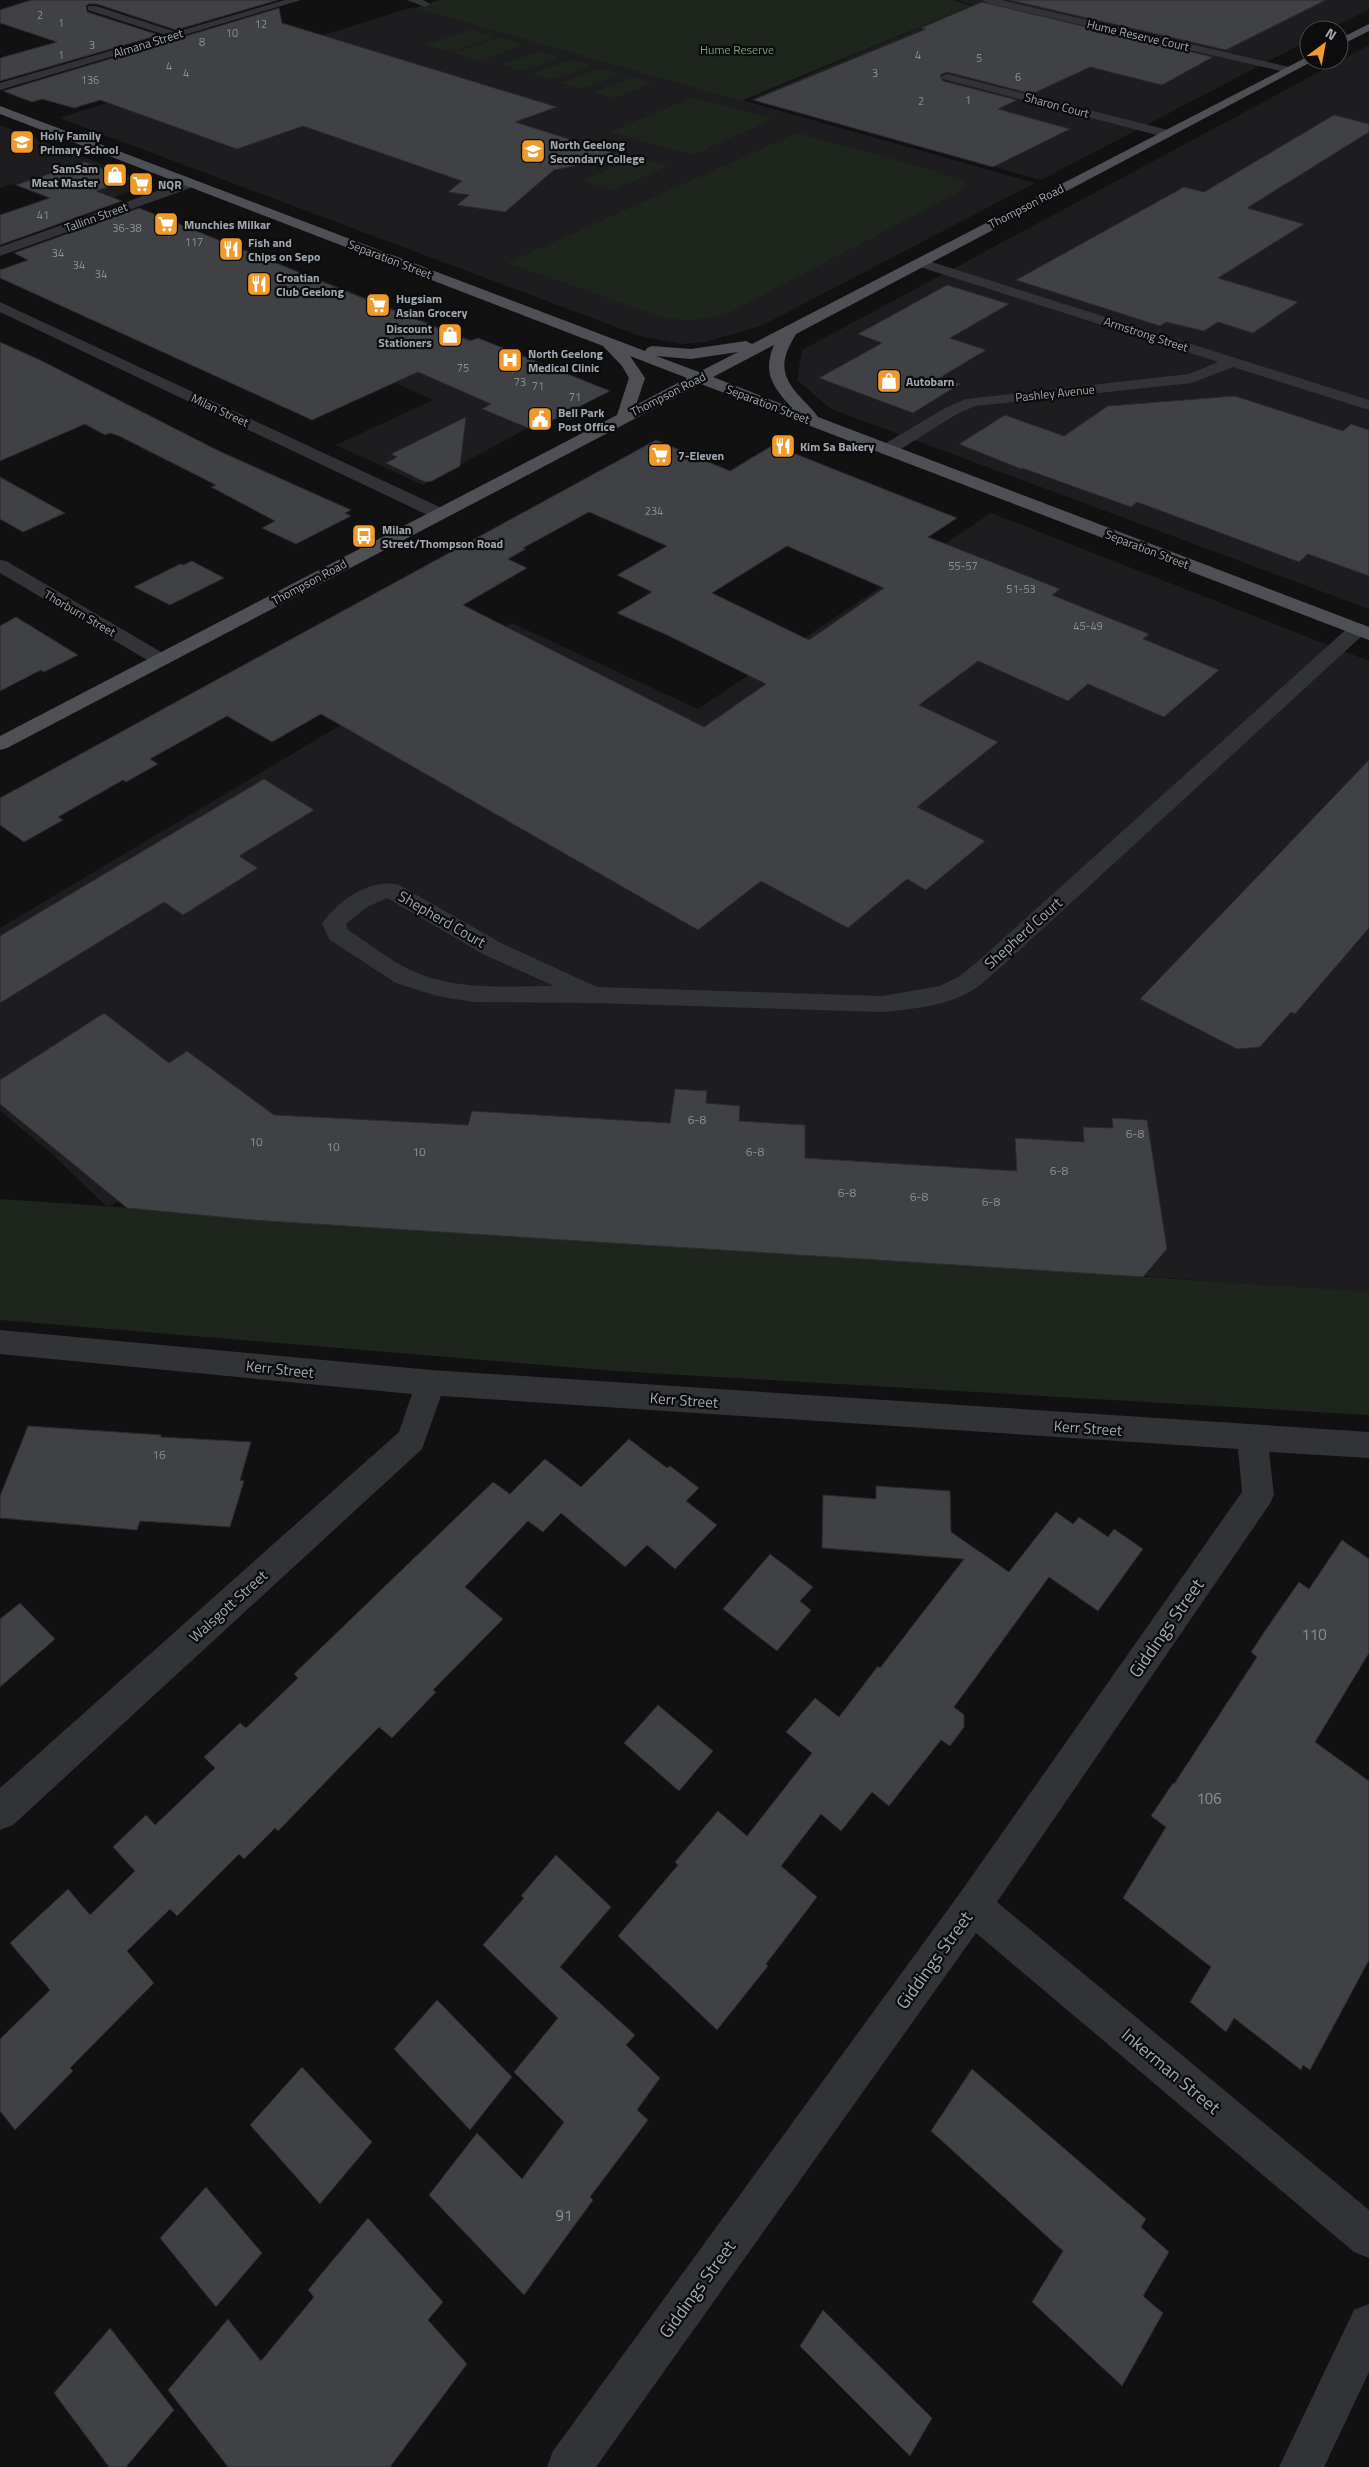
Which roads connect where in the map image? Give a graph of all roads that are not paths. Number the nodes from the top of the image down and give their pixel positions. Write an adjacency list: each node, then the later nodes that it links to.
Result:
1 (296, 0): 7 (street, Almana Street)
2 (412, 0): 4 (street)
3 (987, 0): 10 (street, Hume Reserve Court)
4 (425, 4)
5 (92, 8): 7 (street)
6 (1369, 27): 8 (main road)
7 (174, 35): 12 (street, Almana Street)
8 (1349, 38)
9 (1299, 64): 10 (main road, Thompson Road)
10 (1289, 70): 14 (main road, Thompson Road)
11 (947, 77): 14 (street, Sharon Court)
12 (0, 87)
13 (0, 110): 15 (main road, Separation Street)
14 (1168, 134): 17 (main road, Thompson Road)
15 (191, 183): 16 (street, Tallinn Street); 21 (main road, Separation Street)
16 (0, 252)
17 (922, 263): 19 (main road, Thompson Road); 22 (street, Armstrong Street)
18 (0, 306): 28 (street, Milan Street)
19 (789, 332): 20 (main road, Thompson Road); 26 (main road)
20 (773, 340): 21 (main road); 23 (main road, Thompson Road)
21 (604, 341): 23 (main road, Separation Street); 25 (main road)
22 (1233, 362): 24 (street, Armstrong Street); 27 (street, Pashley Avenue)
23 (700, 378): 25 (main road, Thompson Road); 26 (main road, Separation Street)
24 (1369, 404)
25 (624, 417): 28 (main road, Thompson Road)
26 (814, 422): 27 (main road, Separation Street)
27 (887, 450): 30 (main road, Separation Street)
28 (440, 514): 31 (main road, Thompson Road)
29 (0, 566): 31 (street, Thorburn Street)
30 (1363, 631): 33 (street, Shepherd Court)
31 (161, 660): 32 (main road, Thompson Road)
32 (0, 744)
33 (594, 995): 33 (street, Shepherd Court)
34 (0, 1342): 35 (street, Kerr Street)
35 (431, 1383): 36 (street, Kerr Street); 38 (street, Walsgott Street)
36 (1252, 1439): 37 (street, Kerr Street); 39 (street, Giddings Street)
37 (1369, 1444)
38 (0, 1812)
39 (973, 1906): 40 (street, Inkerman Street); 42 (street, Giddings Street)
40 (1369, 2237)
41 (1369, 2325): 43 (street)
42 (570, 2467)
43 (1301, 2467)

